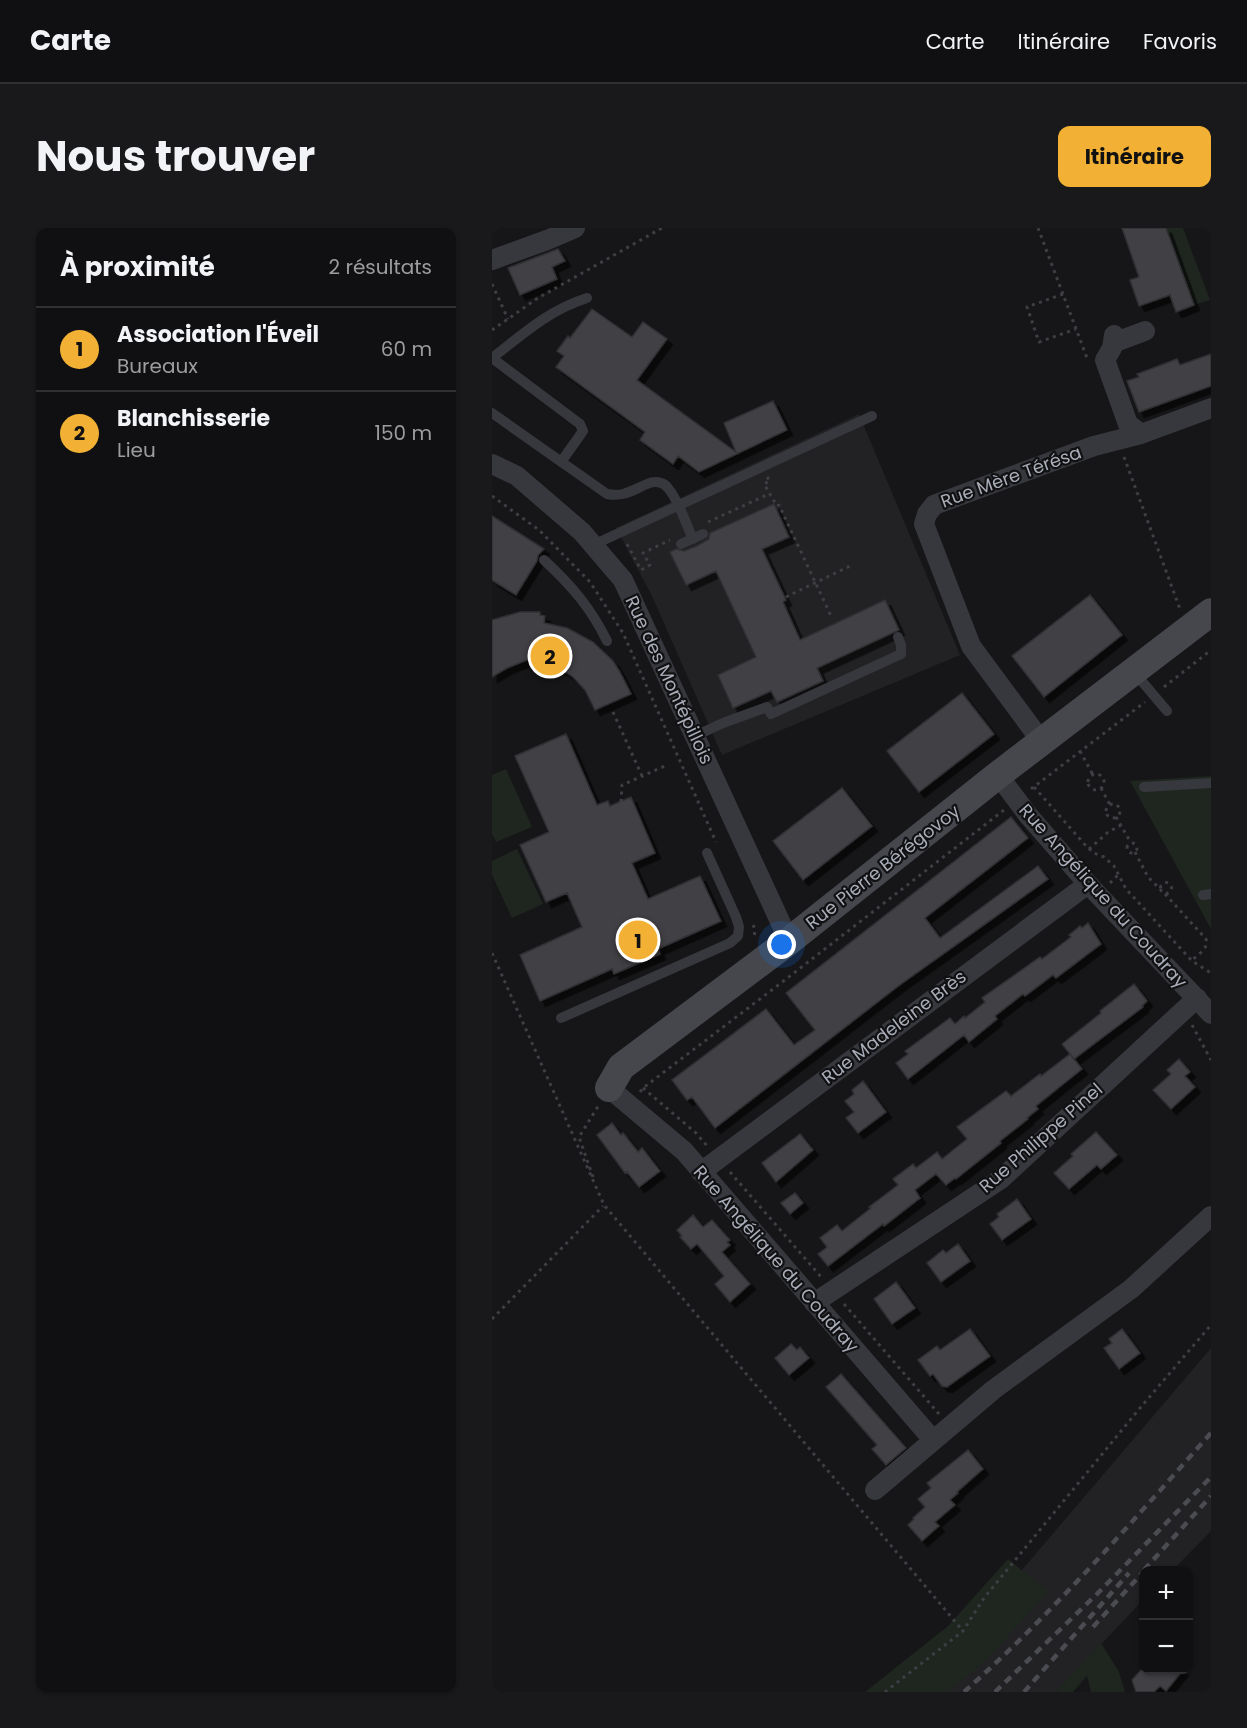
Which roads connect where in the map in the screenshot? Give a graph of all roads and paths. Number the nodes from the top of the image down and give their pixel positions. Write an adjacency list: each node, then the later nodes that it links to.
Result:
1 (574, 228): 3 (street)
2 (662, 228): 7 (path)
3 (492, 260)
4 (492, 287): 7 (path)
5 (1063, 294): 8 (path)
6 (587, 298): 11 (lane)
7 (508, 319): 9 (path)
8 (1076, 328)
9 (492, 330)
10 (1145, 331): 15 (street)
11 (492, 358): 16 (lane)
12 (1211, 408): 15 (street, Rue Mère Térésa)
13 (492, 413): 16 (lane)
14 (872, 416): 18 (lane)
15 (1141, 434): 37 (street, Rue Mère Térésa)
16 (561, 462): 20 (lane)
17 (492, 464): 22 (street, Rue des Montépillois)
18 (762, 468): 20 (lane); 25 (path)
19 (492, 496): 53 (path)
20 (678, 506): 21 (lane); 22 (lane)
21 (681, 544)
22 (593, 545): 36 (street, Rue des Montépillois)
23 (544, 560): 30 (lane)
24 (852, 565): 25 (path)
25 (815, 583): 26 (path); 28 (path)
26 (786, 597)
27 (1211, 612): 32 (street, Rue Pierre Bérégovoy)
28 (832, 618)
29 (898, 637): 36 (lane)
30 (608, 641)
31 (1211, 650): 33 (path)
32 (1133, 672): 33 (lane); 37 (street, Rue Pierre Bérégovoy)
33 (1154, 695): 34 (lane); 38 (path)
34 (1167, 711)
35 (613, 712): 41 (path)
36 (695, 736): 61 (street, Rue des Montépillois)
37 (1042, 742): 42 (street, Rue Pierre Bérégovoy)
38 (1080, 751): 40 (path); 44 (path)
39 (665, 766): 41 (path)
40 (1093, 775): 46 (path); 46 (path)
41 (642, 776): 48 (path)
42 (998, 776): 47 (street, Rue Angélique du Coudray); 61 (street, Rue Pierre Bérégovoy)
43 (1211, 783): 45 (lane)
44 (1034, 787): 47 (path); 54 (path)
45 (1144, 787)
46 (1101, 789): 49 (path)
47 (1017, 801): 57 (street, Rue Angélique du Coudray); 66 (path)
48 (621, 802)
49 (1110, 805): 50 (path); 50 (path)
50 (1116, 817): 51 (path)
51 (1121, 825): 52 (path); 54 (path)
52 (1131, 843): 55 (path); 55 (path)
53 (719, 848)
54 (1089, 849): 64 (path)
55 (1135, 852): 58 (path)
56 (707, 853): 70 (lane)
57 (1088, 884): 67 (street, Rue Angélique du Coudray); 74 (street, Rue Madeleine Brès)
58 (1160, 889): 59 (path); 59 (path)
59 (1165, 894): 64 (path)
60 (750, 919): 63 (path)
61 (789, 941): 63 (street, Rue Pierre Bérégovoy)
62 (492, 953): 76 (path)
63 (764, 959): 66 (path); 73 (street, Rue Pierre Bérégovoy)
64 (1192, 961): 65 (path)
65 (1211, 973)
66 (781, 983): 72 (path)
67 (1197, 999): 68 (street, Rue Philippe Pinel); 69 (street, Rue Angélique du Coudray)
68 (1182, 1013): 71 (path); 78 (street, Rue Philippe Pinel)
69 (1211, 1014)
70 (561, 1018)
71 (1211, 1060)
72 (642, 1088): 73 (path); 74 (path)
73 (620, 1097): 75 (street, Rue Angélique du Coudray); 76 (path)
74 (718, 1159): 75 (street, Rue Madeleine Brès); 78 (path)
75 (701, 1172): 79 (street, Rue Angélique du Coudray)
76 (604, 1205): 80 (path); 85 (path)
77 (1211, 1216): 82 (street)
78 (832, 1290): 79 (street, Rue Philippe Pinel); 82 (path)
79 (814, 1303): 83 (street, Rue Angélique du Coudray)
80 (492, 1319)
81 (1211, 1325): 85 (path)
82 (949, 1426): 83 (street)
83 (933, 1440): 84 (street)
84 (875, 1490)
85 (963, 1630): 86 (path)
86 (885, 1692)

